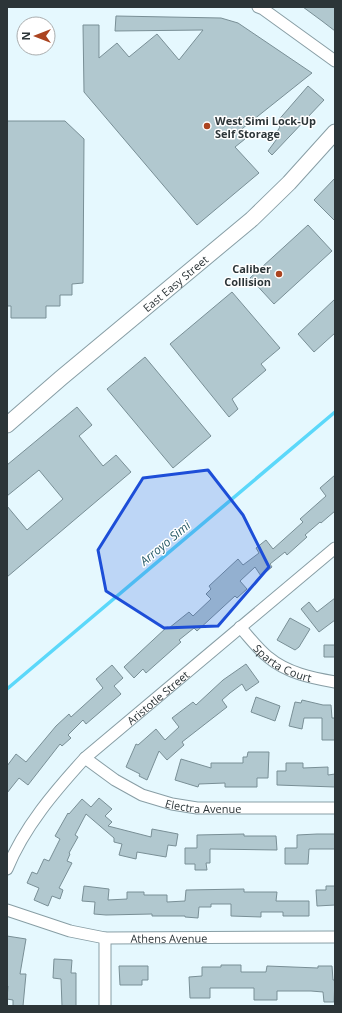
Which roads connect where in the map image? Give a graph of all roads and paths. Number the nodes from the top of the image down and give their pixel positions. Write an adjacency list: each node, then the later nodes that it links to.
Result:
1 (258, 7): 2 (street)
2 (335, 61)
3 (335, 132): 4 (street, East Easy Street)
4 (7, 425)
5 (335, 548): 6 (street, Aristotle Street)
6 (240, 627): 7 (street, Sparta Court); 8 (street, Aristotle Street)
7 (335, 682)
8 (85, 758): 9 (street, Electra Avenue); 10 (street, Aristotle Street)
9 (335, 808)
10 (7, 869)
11 (7, 910): 13 (street, Athens Avenue)
12 (335, 937): 13 (street, Athens Avenue)
13 (105, 938): 14 (street)
14 (105, 1006)

